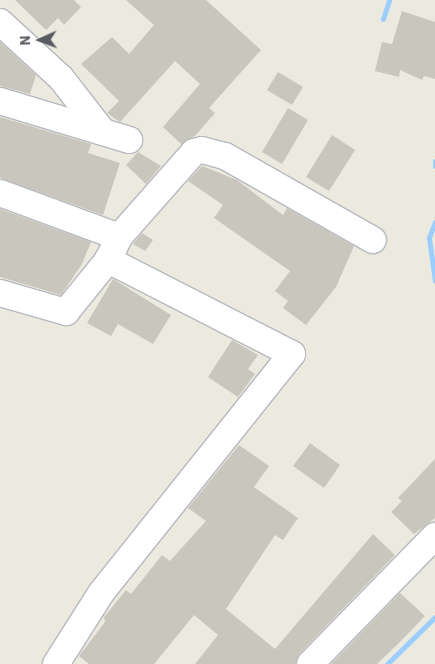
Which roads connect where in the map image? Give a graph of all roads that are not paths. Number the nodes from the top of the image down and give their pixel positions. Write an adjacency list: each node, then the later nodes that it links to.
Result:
1 (0, 22): 3 (street)
2 (0, 101): 3 (street)
3 (103, 132): 4 (street)
4 (129, 140)
5 (0, 193): 6 (street)
6 (119, 237): 7 (street); 8 (street)
7 (373, 240)
8 (108, 260): 9 (street); 11 (street)
9 (0, 293)
10 (435, 536): 12 (street)
11 (56, 664)
12 (310, 664)

